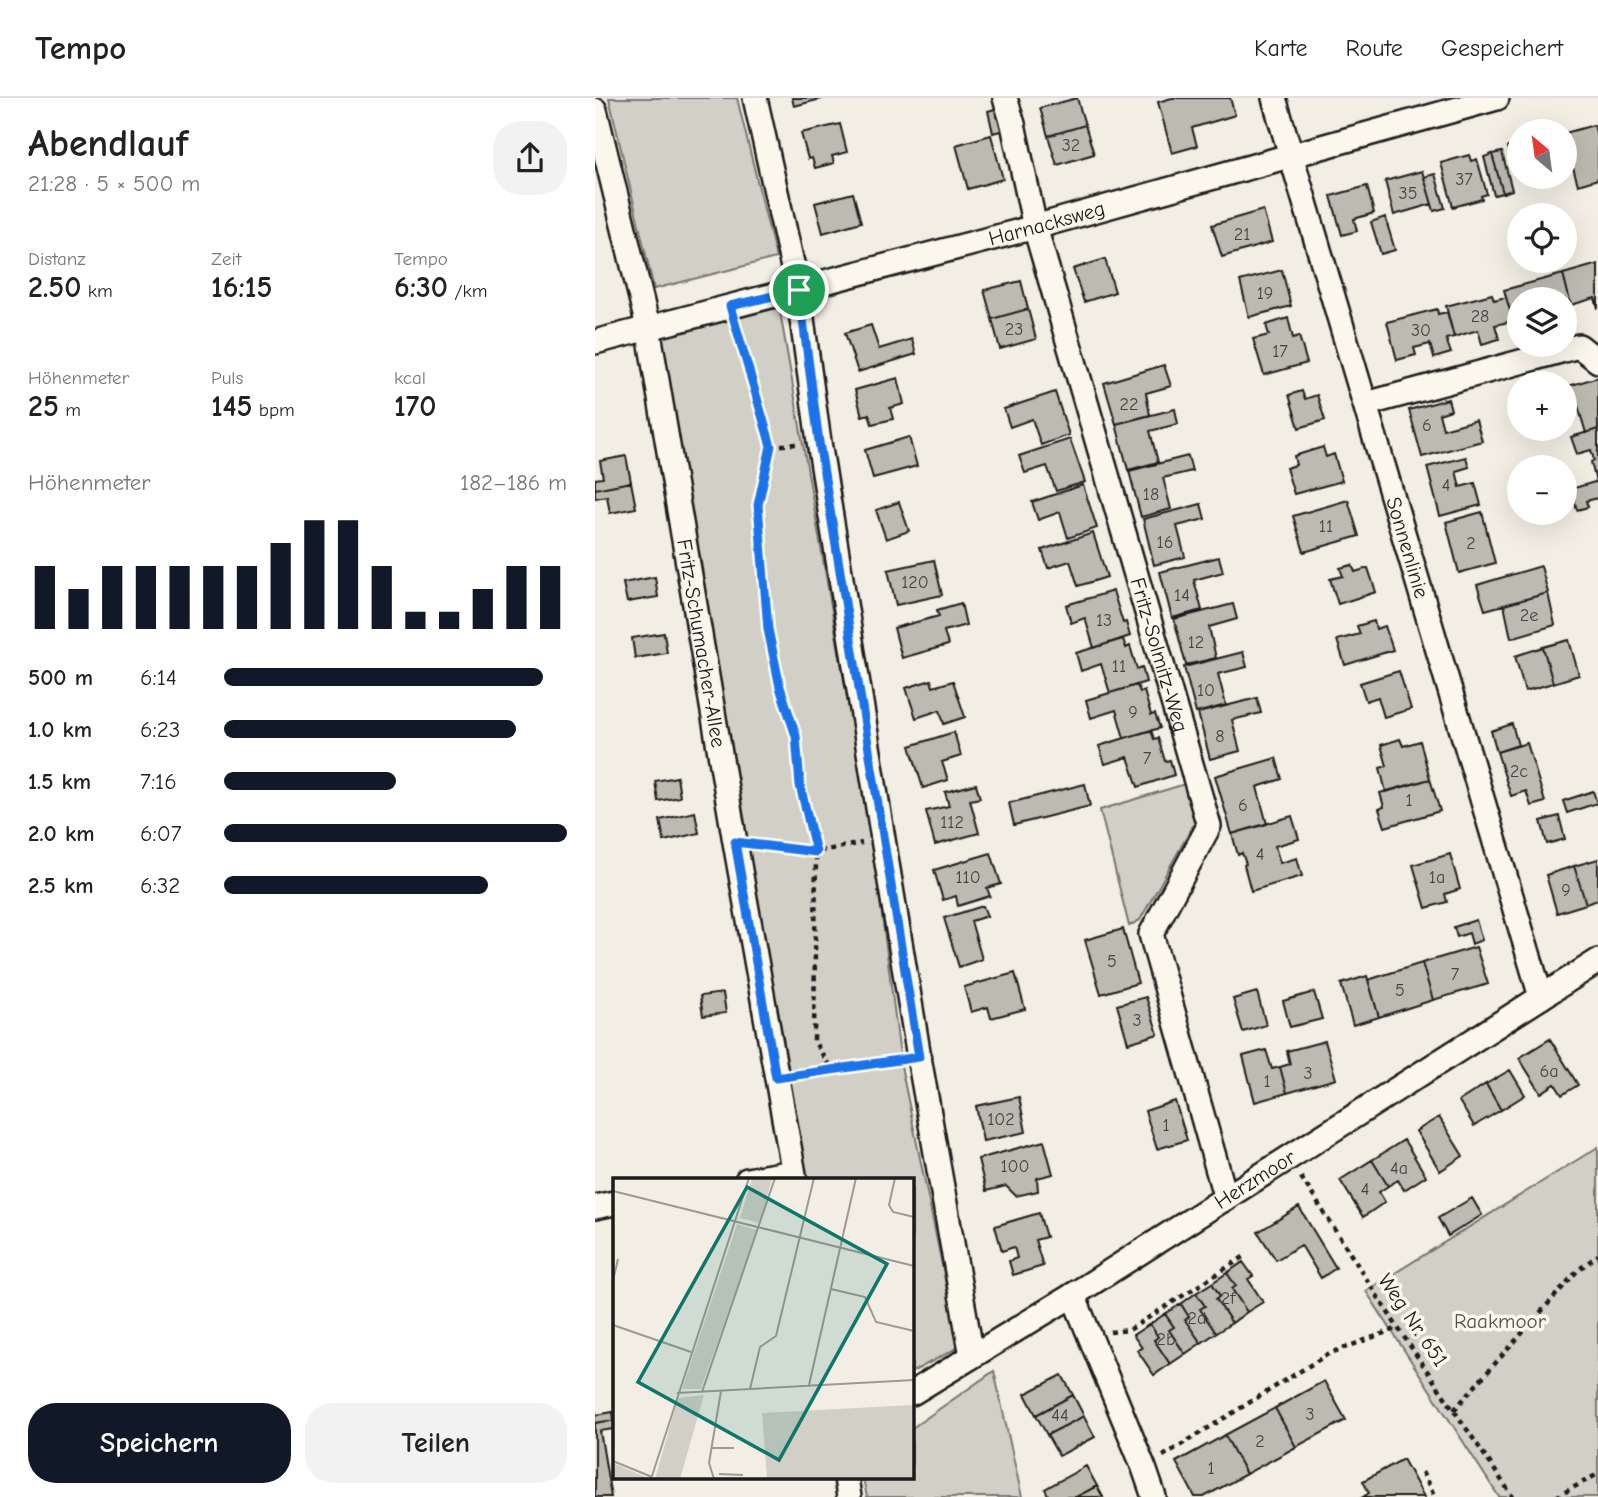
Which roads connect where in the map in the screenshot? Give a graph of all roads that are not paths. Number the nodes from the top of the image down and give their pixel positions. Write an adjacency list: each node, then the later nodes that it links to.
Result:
1 (755, 98): 8 (street)
2 (1005, 98): 7 (street, Fritz-Solmitz-Weg)
3 (1274, 98): 6 (street, Sonnenlinie)
4 (1497, 98): 6 (street, Harnacksweg)
5 (595, 110): 9 (street, Fritz-Schumacher-Allee)
6 (1290, 156): 7 (street, Harnacksweg); 12 (street, Sonnenlinie)
7 (1035, 227): 8 (street, Harnacksweg); 17 (street, Fritz-Solmitz-Weg)
8 (799, 290): 9 (street, Harnacksweg); 21 (street)
9 (648, 327): 10 (street, Harnacksweg); 15 (street, Fritz-Schumacher-Allee)
10 (595, 342)
11 (1598, 360): 12 (street)
12 (1366, 404): 14 (street, Sonnenlinie)
13 (1598, 961): 14 (street, Herzmoor)
14 (1541, 998): 17 (street, Herzmoor)
15 (794, 1176): 16 (street)
16 (770, 1178)
17 (1226, 1199): 20 (street, Herzmoor)
18 (613, 1203): 19 (street)
19 (595, 1207)
20 (1073, 1295): 21 (street, Herzmoor); 23 (street)
21 (972, 1356): 22 (street, Herzmoor)
22 (913, 1392)
23 (1154, 1497)

